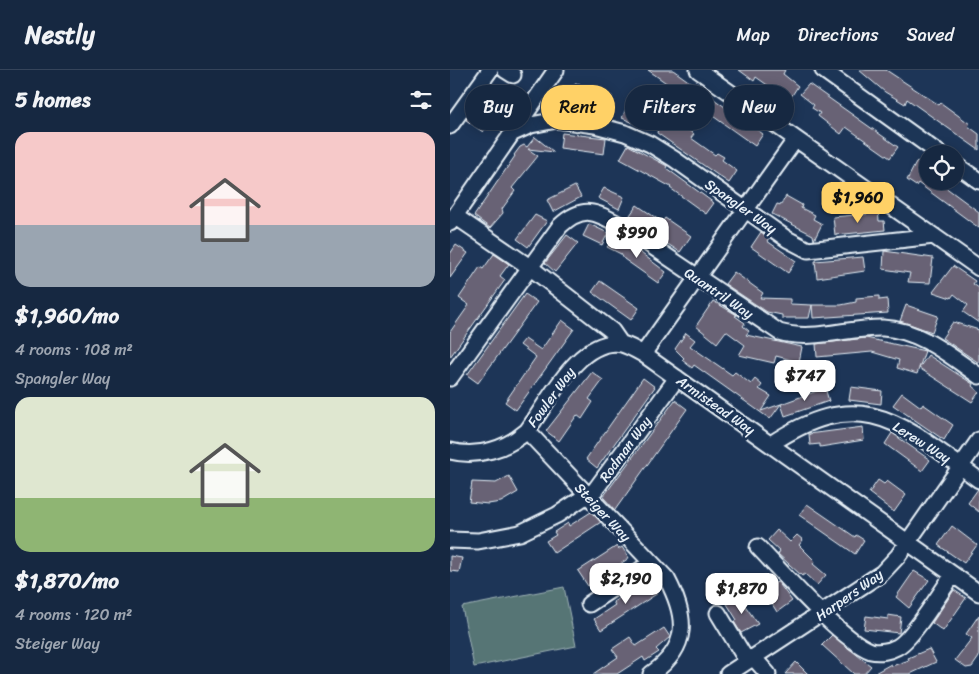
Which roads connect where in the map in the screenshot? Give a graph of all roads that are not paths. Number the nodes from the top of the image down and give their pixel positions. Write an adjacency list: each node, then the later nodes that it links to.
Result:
1 (490, 70): 8 (street)
2 (556, 70): 5 (street)
3 (698, 70): 11 (street)
4 (823, 70): 12 (street)
5 (533, 102): 6 (street, Spangler Way); 10 (street)
6 (541, 108)
7 (541, 123): 10 (street, Spangler Way)
8 (450, 126)
9 (613, 130): 15 (street, Spangler Way)
10 (513, 133): 16 (street)
11 (795, 140): 15 (street); 17 (street)
12 (927, 145)
13 (964, 170): 14 (street)
14 (979, 181)
15 (746, 210): 17 (street, Spangler Way); 20 (street)
16 (453, 220): 18 (street, Armistead Way)
17 (934, 236): 19 (street)
18 (531, 268): 20 (street, Quantril Way); 21 (street, Armistead Way); 24 (street, Quantril Way)
19 (979, 268)
20 (697, 278): 22 (street); 23 (street, Quantril Way)
21 (621, 344): 22 (street, Armistead Way); 26 (street, Fowler Way)
22 (643, 354): 25 (street, Armistead Way)
23 (979, 376)
24 (450, 378)
25 (677, 378): 28 (street, Armistead Way); 32 (street, Rodman Way)
26 (527, 431): 29 (street, Fowler Way); 32 (street, Steiger Way)
27 (979, 440): 30 (street, Harpers Way)
28 (771, 444): 30 (street, Lerew Way); 34 (street, Armistead Way)
29 (450, 451)
30 (960, 466): 31 (street, Lerew Way); 34 (street, Harpers Way)
31 (979, 480)
32 (587, 495): 33 (street, Rodman Way); 36 (street, Steiger Way)
33 (450, 540)
34 (908, 541): 37 (street, Armistead Way); 41 (street, Harpers Way)
35 (758, 547): 41 (street)
36 (651, 563): 39 (street); 43 (street, Steiger Way)
37 (954, 575): 38 (street, Armistead Way); 41 (street)
38 (979, 593)
39 (589, 604)
40 (718, 613): 42 (street)
41 (823, 614): 42 (street, Harpers Way)
42 (750, 659): 44 (street, Harpers Way); 45 (street)
43 (652, 674)
44 (728, 674)
45 (768, 674)

